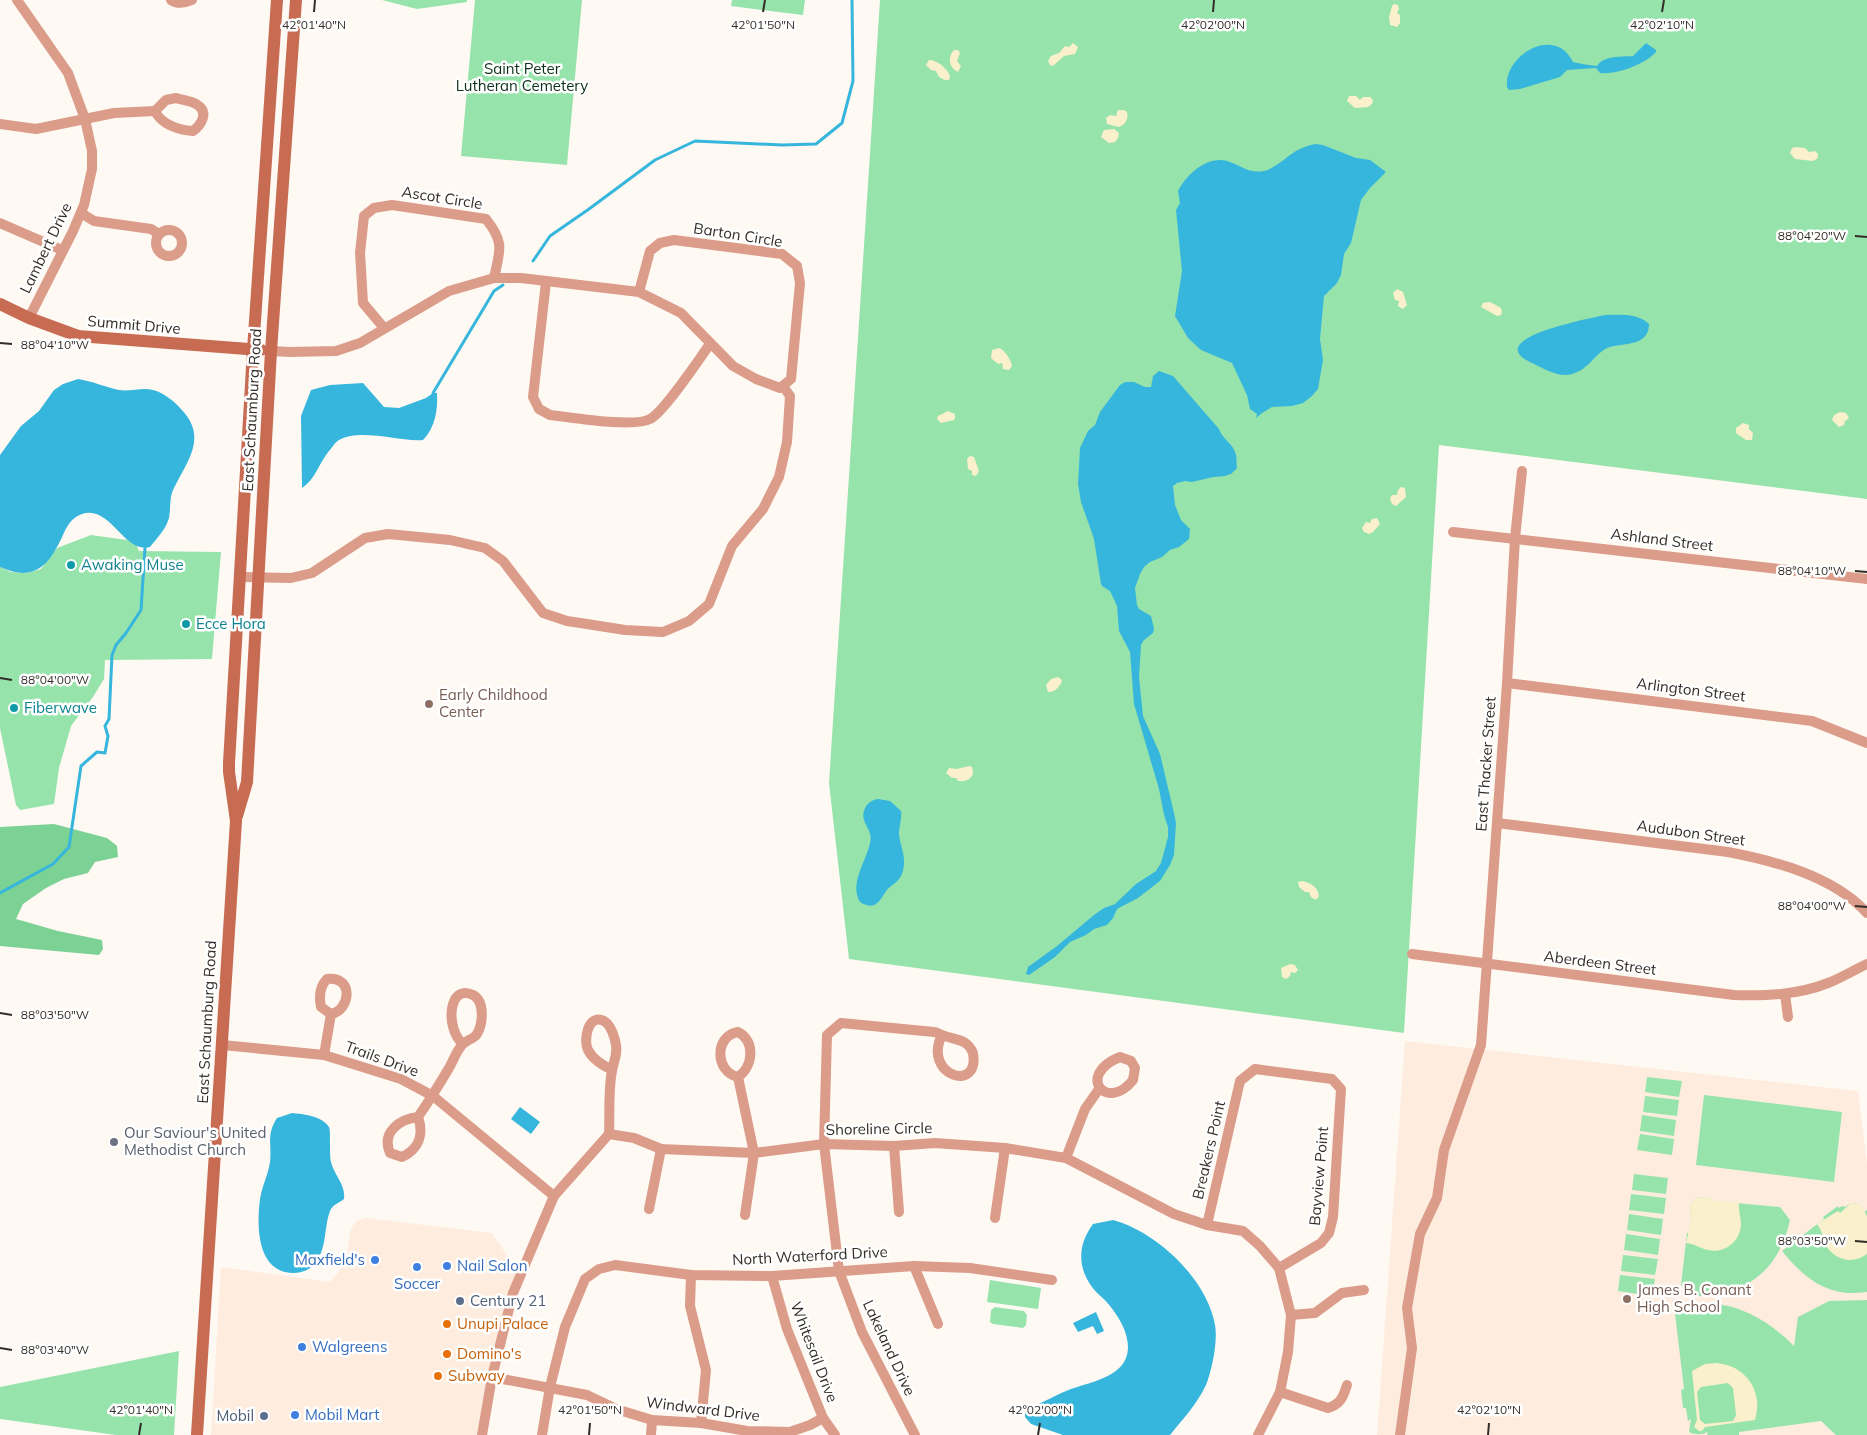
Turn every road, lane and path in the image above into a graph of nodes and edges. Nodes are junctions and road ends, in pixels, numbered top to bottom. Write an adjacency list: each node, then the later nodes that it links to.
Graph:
1 (17, 0): 7 (street, Lambert Drive)
2 (172, 0): 3 (street)
3 (192, 0)
4 (277, 0): 20 (main road, East Schaumburg Road)
5 (296, 0): 21 (main road, East Schaumburg Road)
6 (155, 111): 6 (street); 7 (street)
7 (85, 119): 8 (street); 9 (street, Lambert Drive)
8 (0, 124)
9 (81, 214): 11 (street); 12 (street, Lambert Drive)
10 (0, 223): 12 (street)
11 (159, 234)
12 (62, 250): 17 (street, Lambert Drive)
13 (494, 278): 14 (street); 18 (street); 18 (street, Ascot Circle)
14 (546, 282): 15 (street); 19 (street)
15 (639, 292): 19 (street); 22 (street, Barton Circle)
16 (0, 304): 17 (main road, Summit Drive)
17 (29, 318): 20 (main road, Summit Drive)
18 (384, 328): 21 (street)
19 (710, 344): 22 (street)
20 (253, 350): 21 (main road, Summit Drive); 26 (main road, East Schaumburg Road)
21 (271, 351): 27 (main road, East Schaumburg Road)
22 (782, 387): 27 (street)
23 (1522, 472): 25 (street, East Thacker Street)
24 (1453, 532): 25 (street, Ashland Street)
25 (1514, 538): 28 (street, Ashland Street); 29 (street, East Thacker Street)
26 (240, 576): 27 (street); 31 (main road, East Schaumburg Road)
27 (258, 577): 31 (main road, East Schaumburg Road)
28 (1867, 578)
29 (1507, 682): 30 (street, Arlington Street); 32 (street, East Thacker Street)
30 (1867, 743)
31 (236, 821): 42 (main road, East Schaumburg Road)
32 (1497, 823): 33 (street, Audubon Street); 35 (street, East Thacker Street)
33 (1867, 913)
34 (1412, 954): 35 (street, Aberdeen Street)
35 (1488, 964): 37 (street, Aberdeen Street); 87 (street, East Thacker Street)
36 (1867, 964): 37 (street, Aberdeen Street)
37 (1785, 994): 39 (street)
38 (331, 1014): 43 (street)
39 (1788, 1017)
40 (942, 1035): 51 (street, Lakeland Drive)
41 (462, 1044): 41 (street); 48 (street)
42 (222, 1045): 43 (street, Trails Drive); 80 (main road, East Schaumburg Road)
43 (324, 1055): 48 (street, Trails Drive)
44 (612, 1070): 44 (street); 50 (street)
45 (738, 1077): 55 (street)
46 (1100, 1089): 56 (street)
47 (1341, 1089): 62 (street, Breakers Point); 64 (street, Bayview Point)
48 (433, 1096): 49 (street); 57 (street, Trails Drive)
49 (418, 1117)
50 (610, 1134): 54 (street, Shoreline Circle); 57 (street)
51 (824, 1144): 52 (street, Shoreline Circle); 55 (street, Shoreline Circle); 65 (street, Lakeland Drive)
52 (894, 1146): 53 (street, Shoreline Circle); 59 (street)
53 (1005, 1148): 56 (street, Shoreline Circle); 61 (street)
54 (660, 1149): 55 (street, Shoreline Circle); 58 (street)
55 (754, 1153): 60 (street)
56 (1066, 1158): 62 (street, Shoreline Circle)
57 (554, 1196): 72 (street)
58 (649, 1209)
59 (899, 1212)
60 (745, 1215)
61 (995, 1218)
62 (1207, 1225): 64 (street, Shoreline Circle)
63 (914, 1266): 65 (street, North Waterford Drive); 68 (street, North Waterford Drive); 71 (street)
64 (1278, 1268): 70 (street, Shoreline Circle)
65 (839, 1271): 67 (street, North Waterford Drive); 85 (street, Lakeland Drive)
66 (691, 1275): 67 (street, North Waterford Drive); 74 (street, North Waterford Drive); 78 (street)
67 (772, 1276): 76 (street, Whitesail Drive)
68 (1052, 1280)
69 (1364, 1290): 70 (street)
70 (1291, 1315): 75 (street, Shoreline Circle)
71 (938, 1324)
72 (492, 1377): 74 (street, Windward Drive); 81 (street)
73 (1347, 1385): 75 (street)
74 (550, 1387): 77 (street, Windward Drive); 82 (street, North Waterford Drive)
75 (1280, 1392): 86 (street, Shoreline Circle)
76 (823, 1418): 79 (street, Windward Drive); 84 (street, Whitesail Drive)
77 (652, 1420): 78 (street, Windward Drive); 83 (street)
78 (701, 1423): 79 (street, Windward Drive)
79 (746, 1433)
80 (197, 1435)
81 (482, 1435)
82 (542, 1435)
83 (651, 1435)
84 (835, 1435)
85 (915, 1435)
86 (1258, 1435)
87 (1400, 1435)

